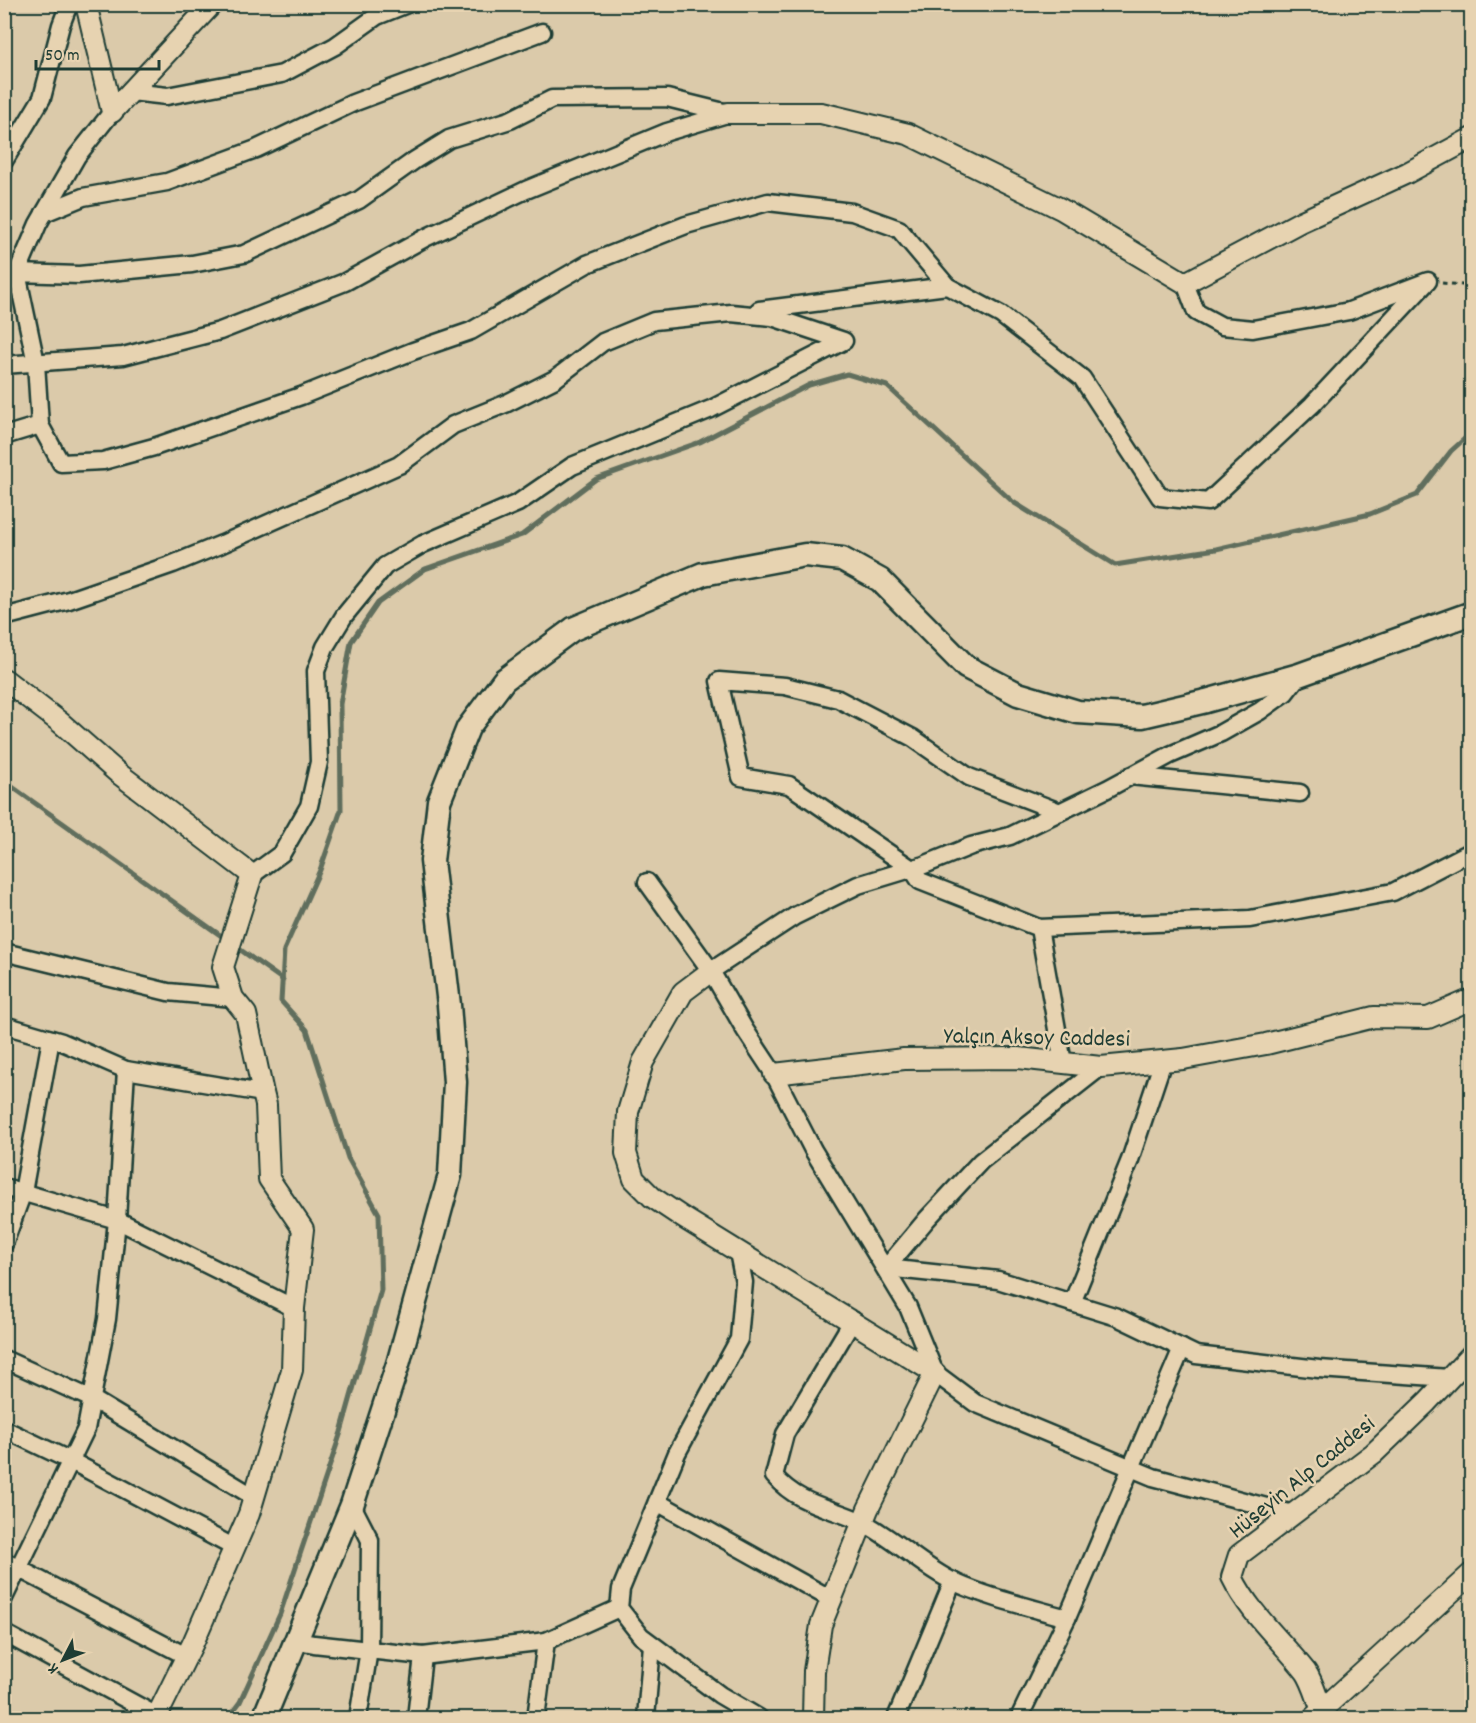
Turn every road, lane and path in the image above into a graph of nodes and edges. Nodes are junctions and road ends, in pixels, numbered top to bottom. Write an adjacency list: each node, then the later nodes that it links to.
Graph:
1 (69, 4): 10 (street)
2 (89, 4): 7 (street)
3 (212, 4): 6 (street)
4 (407, 4): 6 (street)
5 (542, 32): 11 (street)
6 (131, 92): 7 (street)
7 (112, 112): 11 (street)
8 (728, 113): 12 (street); 14 (street); 18 (street)
9 (1472, 138): 14 (street)
10 (4, 161)
11 (44, 213): 12 (street)
12 (11, 279): 18 (street)
13 (1428, 281): 14 (street); 15 (street); 16 (path)
14 (1185, 283)
15 (947, 286): 17 (street); 20 (street)
16 (1472, 286)
17 (731, 313): 23 (street); 31 (street)
18 (36, 363): 19 (street); 20 (street)
19 (4, 365)
20 (40, 424): 21 (street)
21 (4, 436)
22 (1472, 613): 24 (main road)
23 (4, 617)
24 (1299, 675): 26 (street); 66 (main road)
25 (4, 679): 31 (street)
26 (1130, 776): 27 (street); 28 (street)
27 (1300, 793)
28 (1060, 812): 30 (street); 30 (street)
29 (1472, 851): 33 (street)
30 (912, 869): 33 (street); 35 (street)
31 (252, 875): 36 (street)
32 (647, 882): 35 (street)
33 (1039, 928): 41 (street)
34 (4, 952): 36 (street)
35 (711, 971): 44 (street); 50 (street)
36 (233, 998): 45 (street)
37 (1472, 999): 40 (street, Yalçın Aksoy Caddesi)
38 (4, 1025): 39 (street)
39 (51, 1039): 43 (street); 47 (street)
40 (1163, 1061): 42 (street, Yalçın Aksoy Caddesi); 52 (street)
41 (1064, 1063): 42 (street, Yalçın Aksoy Caddesi); 44 (street, Yalçın Aksoy Caddesi)
42 (1101, 1067): 51 (street)
43 (126, 1070): 45 (street); 48 (street)
44 (774, 1074): 51 (street)
45 (263, 1092): 53 (street)
46 (4, 1187): 47 (street)
47 (23, 1192): 48 (street); 49 (street)
48 (117, 1220): 53 (street); 60 (street)
49 (4, 1244)
50 (738, 1252): 54 (street); 65 (street)
51 (886, 1268): 52 (street); 58 (street)
52 (1072, 1303): 55 (street)
53 (294, 1308): 64 (street)
54 (853, 1320): 58 (street); 68 (street)
55 (1182, 1348): 59 (street); 63 (street)
56 (1472, 1354): 59 (street, Hüseyin Alp Caddesi)
57 (4, 1359): 60 (street)
58 (935, 1373): 63 (street); 68 (street)
59 (1449, 1378): 67 (street, Hüseyin Alp Caddesi)
60 (92, 1399): 62 (street); 64 (street)
61 (4, 1430): 62 (street)
62 (71, 1461): 69 (street); 70 (street)
63 (1131, 1467): 67 (street); 76 (street)
64 (254, 1497): 69 (street)
65 (657, 1502): 74 (street); 75 (street)
66 (352, 1505): 78 (main road); 81 (street)
67 (1293, 1514): 84 (street, Hüseyin Alp Caddesi)
68 (862, 1522): 72 (street); 74 (street)
69 (235, 1548): 82 (street)
70 (12, 1564): 73 (street); 82 (street)
71 (1472, 1573): 84 (street)
72 (953, 1581): 76 (street); 93 (street)
73 (4, 1598)
74 (831, 1599): 92 (street)
75 (619, 1608): 79 (street); 80 (street)
76 (1067, 1618): 94 (street)
77 (4, 1633): 85 (street)
78 (298, 1641): 81 (street); 86 (main road)
79 (546, 1641): 83 (street); 89 (street)
80 (652, 1645): 90 (street); 91 (street)
81 (369, 1650): 83 (street); 87 (street)
82 (186, 1656): 85 (street)
83 (423, 1656): 88 (street)
84 (1321, 1716)
85 (157, 1717)
86 (264, 1719)
87 (358, 1719)
88 (416, 1719)
89 (536, 1719)
90 (646, 1719)
91 (759, 1719)
92 (813, 1719)
93 (896, 1719)
94 (1018, 1719)

